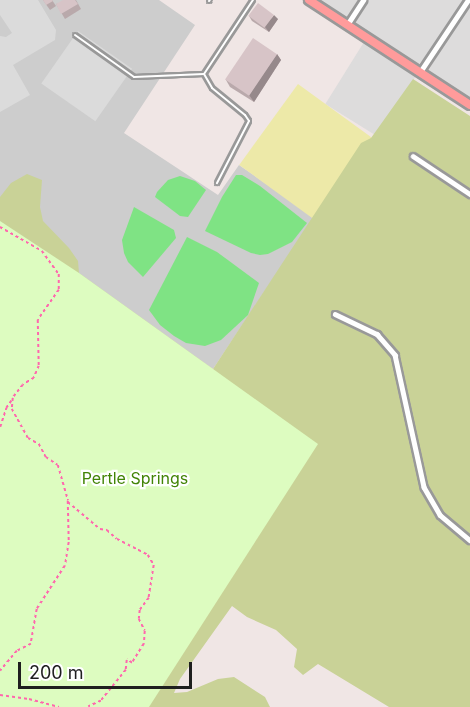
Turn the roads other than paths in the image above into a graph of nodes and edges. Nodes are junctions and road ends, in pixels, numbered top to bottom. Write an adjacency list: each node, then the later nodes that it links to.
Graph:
1 (253, 0): 8 (lane)
2 (309, 0): 5 (main road)
3 (363, 0): 5 (street)
4 (468, 0): 7 (street)
5 (347, 25): 7 (main road)
6 (75, 35): 8 (lane)
7 (420, 72): 9 (main road)
8 (204, 74): 11 (lane)
9 (470, 103)
10 (413, 156): 12 (street)
11 (217, 183)
12 (470, 194)
13 (335, 314): 14 (street)
14 (470, 540)

